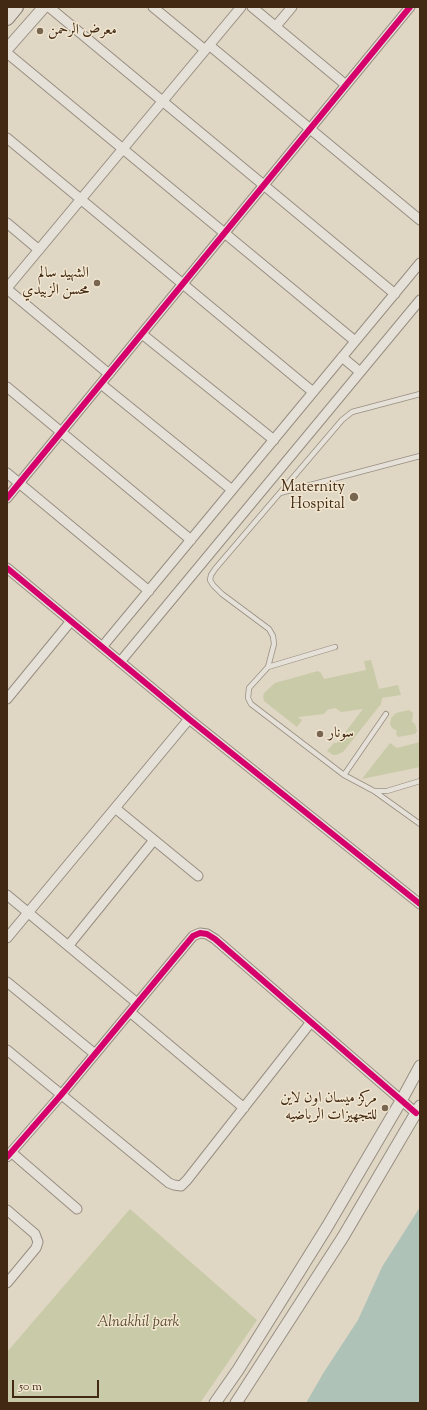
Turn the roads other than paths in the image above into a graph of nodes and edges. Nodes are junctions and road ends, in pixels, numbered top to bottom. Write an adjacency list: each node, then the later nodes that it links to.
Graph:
1 (16, 7): 9 (main road)
2 (44, 7): 12 (street)
3 (49, 7): 15 (street)
4 (153, 7): 11 (street)
5 (240, 7): 11 (street)
6 (252, 7): 10 (street)
7 (292, 7): 10 (street)
8 (410, 7): 14 (street)
9 (7, 18)
10 (276, 26): 14 (street)
11 (207, 48): 15 (street); 16 (street)
12 (7, 49)
13 (7, 53): 18 (street)
14 (346, 85): 16 (street)
15 (162, 101): 18 (street); 19 (street)
16 (310, 129): 19 (street); 21 (street)
17 (7, 138): 20 (street)
18 (123, 149): 20 (street); 23 (street)
19 (264, 186): 23 (street); 28 (street)
20 (81, 200): 24 (street); 26 (street)
21 (420, 220)
22 (7, 223): 24 (street)
23 (225, 233): 26 (street); 31 (street)
24 (39, 250): 27 (street)
25 (420, 263): 28 (street)
26 (183, 284): 30 (street); 37 (street)
27 (7, 289): 34 (street)
28 (394, 294): 31 (street)
29 (420, 300): 33 (street)
30 (142, 334): 34 (street); 40 (street)
31 (355, 341): 32 (street)
32 (342, 357): 33 (street); 37 (street)
33 (360, 372): 53 (street)
34 (109, 374): 35 (street)
35 (101, 384): 39 (street); 44 (street)
36 (7, 387): 39 (street)
37 (313, 392): 40 (street)
38 (420, 394): 45 (lane)
39 (61, 432): 43 (street); 47 (street)
40 (274, 440): 44 (street)
41 (420, 456): 45 (lane)
42 (7, 473): 43 (street)
43 (19, 483): 46 (street); 49 (street)
44 (232, 490): 47 (street)
45 (280, 493): 54 (lane)
46 (7, 498)
47 (191, 540): 49 (street)
48 (7, 568): 50 (street)
49 (149, 591): 51 (street)
50 (71, 622): 51 (street); 55 (street)
51 (102, 647): 53 (street)
52 (335, 647): 54 (lane)
53 (120, 662): 57 (street)
54 (268, 667): 58 (lane)
55 (7, 699)
56 (386, 714): 58 (lane)
57 (189, 719): 61 (street); 66 (street)
58 (344, 775): 60 (lane)
59 (420, 781): 60 (lane)
60 (374, 791): 62 (lane)
61 (115, 808): 63 (street); 67 (street)
62 (420, 824)
63 (154, 840): 64 (street); 69 (street)
64 (198, 876)
65 (7, 895): 67 (street)
66 (420, 904)
67 (28, 913): 68 (street); 69 (street)
68 (7, 938)
69 (69, 945): 71 (street)
70 (7, 982): 75 (street)
71 (137, 1003): 72 (street); 73 (street)
72 (130, 1012): 75 (street); 79 (street)
73 (311, 1022): 78 (street); 79 (street)
74 (7, 1050): 77 (street)
75 (95, 1054): 77 (street)
76 (420, 1066): 78 (street)
77 (61, 1095): 79 (street); 81 (street)
78 (401, 1100): 80 (street); 85 (street)
79 (244, 1108)
80 (418, 1109): 86 (street)
81 (9, 1155): 83 (street)
82 (7, 1210): 84 (street)
83 (77, 1210)
84 (7, 1283)
85 (215, 1403)
86 (236, 1403)

